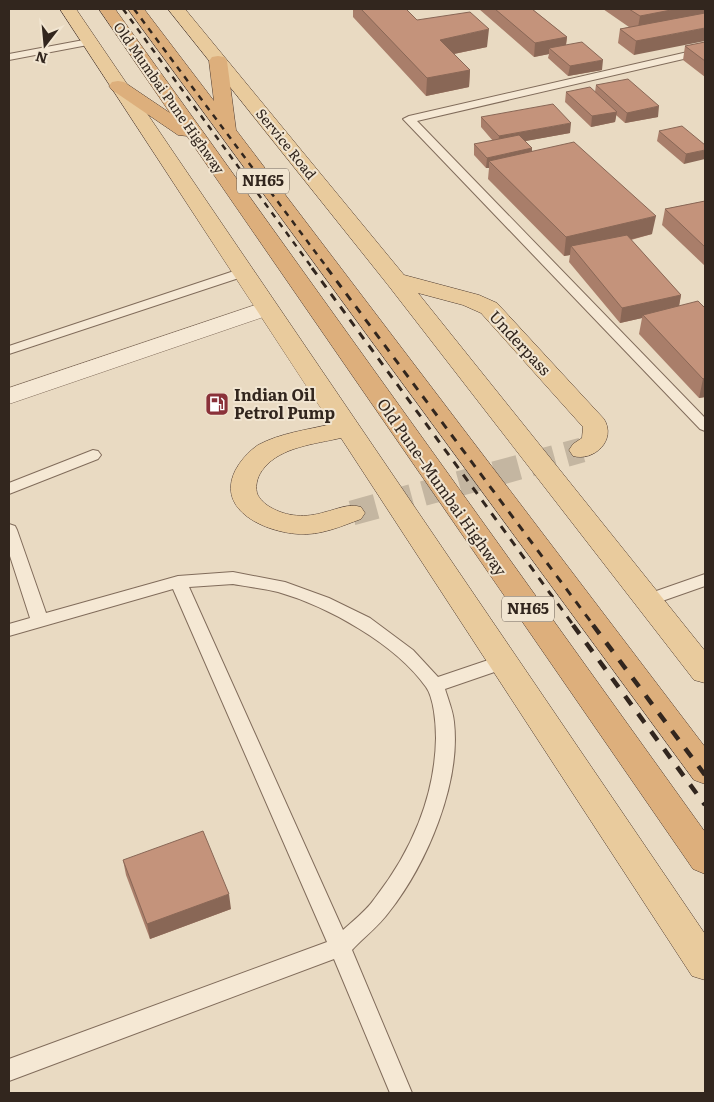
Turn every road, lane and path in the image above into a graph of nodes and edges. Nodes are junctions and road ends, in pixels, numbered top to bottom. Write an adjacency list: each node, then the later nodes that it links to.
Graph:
1 (68, 9): 5 (main road)
2 (107, 9): 11 (highway, Old Mumbai Pune Highway / NH65)
3 (136, 9): 10 (highway, Old Mumbai Pune Highway / NH65)
4 (176, 9): 8 (main road, Service Road)
5 (89, 42): 7 (lane); 9 (main road)
6 (705, 51): 18 (lane)
7 (9, 57)
8 (218, 61): 10 (highway); 13 (main road, Service Road)
9 (118, 86): 11 (highway); 12 (main road)
10 (228, 133): 33 (highway, Old Mumbai Pune Highway / NH65)
11 (199, 140): 16 (highway, Old Mumbai Pune Highway / NH65)
12 (243, 272): 14 (main road); 15 (lane)
13 (396, 280): 20 (main road, Underpass); 27 (main road, Service Road)
14 (267, 308): 17 (street); 19 (main road)
15 (9, 350)
16 (352, 359): 34 (highway, Old Pune–Mumbai Highway / NH65)
17 (9, 396)
18 (704, 423)
19 (348, 428): 23 (main road); 30 (main road)
20 (582, 450)
21 (93, 455): 22 (lane)
22 (9, 489)
23 (352, 514)
24 (9, 530): 28 (lane)
25 (705, 580): 27 (lane)
26 (178, 582): 28 (lane); 32 (lane); 35 (lane)
27 (648, 600): 31 (main road, Service Road)
28 (40, 621): 29 (lane)
29 (9, 630)
30 (503, 662): 32 (lane); 36 (main road)
31 (705, 672)
32 (435, 685): 35 (lane)
33 (705, 771)
34 (705, 859)
35 (340, 948): 37 (lane); 38 (lane)
36 (705, 964)
37 (9, 1070)
38 (401, 1093)

